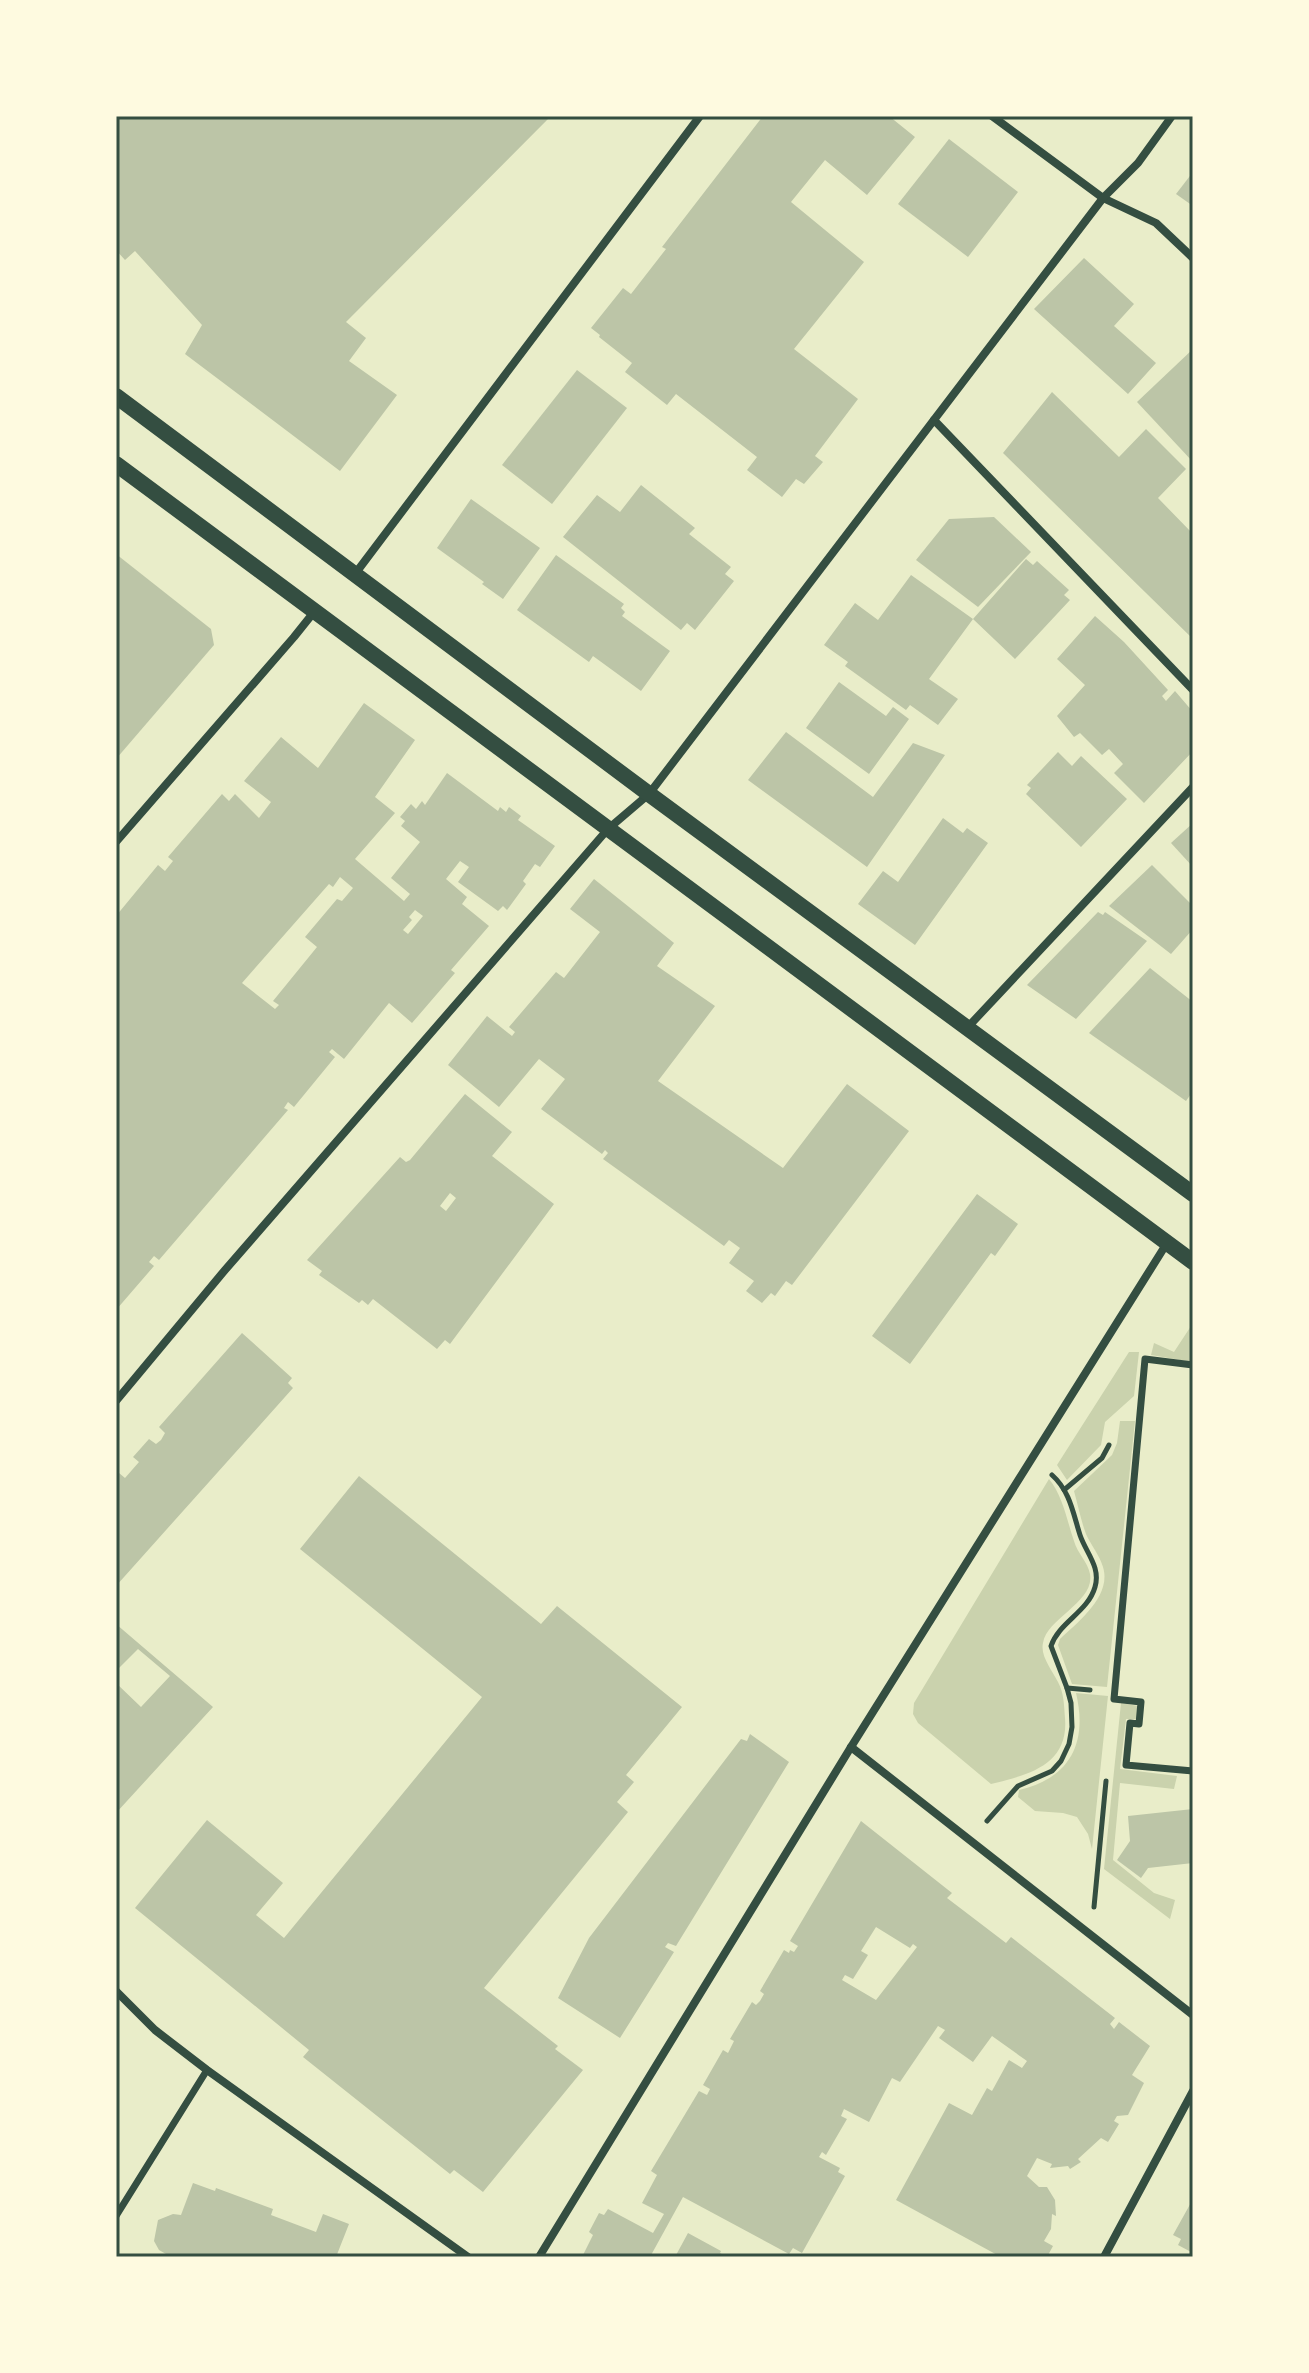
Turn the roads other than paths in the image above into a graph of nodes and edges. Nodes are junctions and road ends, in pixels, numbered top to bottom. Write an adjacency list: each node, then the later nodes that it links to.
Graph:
1 (700, 116): 9 (street)
2 (992, 116): 4 (street)
3 (1172, 116): 4 (street)
4 (1103, 198): 5 (street); 7 (street)
5 (1193, 258)
6 (116, 396): 9 (main road)
7 (934, 420): 11 (street); 13 (street)
8 (116, 464): 10 (main road)
9 (354, 575): 13 (main road)
10 (315, 611): 14 (main road); 15 (street)
11 (1193, 690)
12 (1193, 787): 16 (street)
13 (649, 794): 14 (street); 16 (main road)
14 (608, 829): 18 (main road); 21 (street)
15 (116, 842)
16 (967, 1028): 17 (main road)
17 (1193, 1194)
18 (1167, 1243): 19 (main road); 22 (street)
19 (1193, 1262)
20 (1193, 1365): 23 (street)
21 (116, 1401)
22 (851, 1747): 25 (street); 30 (street)
23 (1193, 1771)
24 (116, 1991): 26 (street)
25 (1193, 2015)
26 (207, 2070): 28 (street); 29 (street)
27 (1193, 2091): 31 (street)
28 (116, 2216)
29 (468, 2257)
30 (539, 2257)
31 (1104, 2257)

